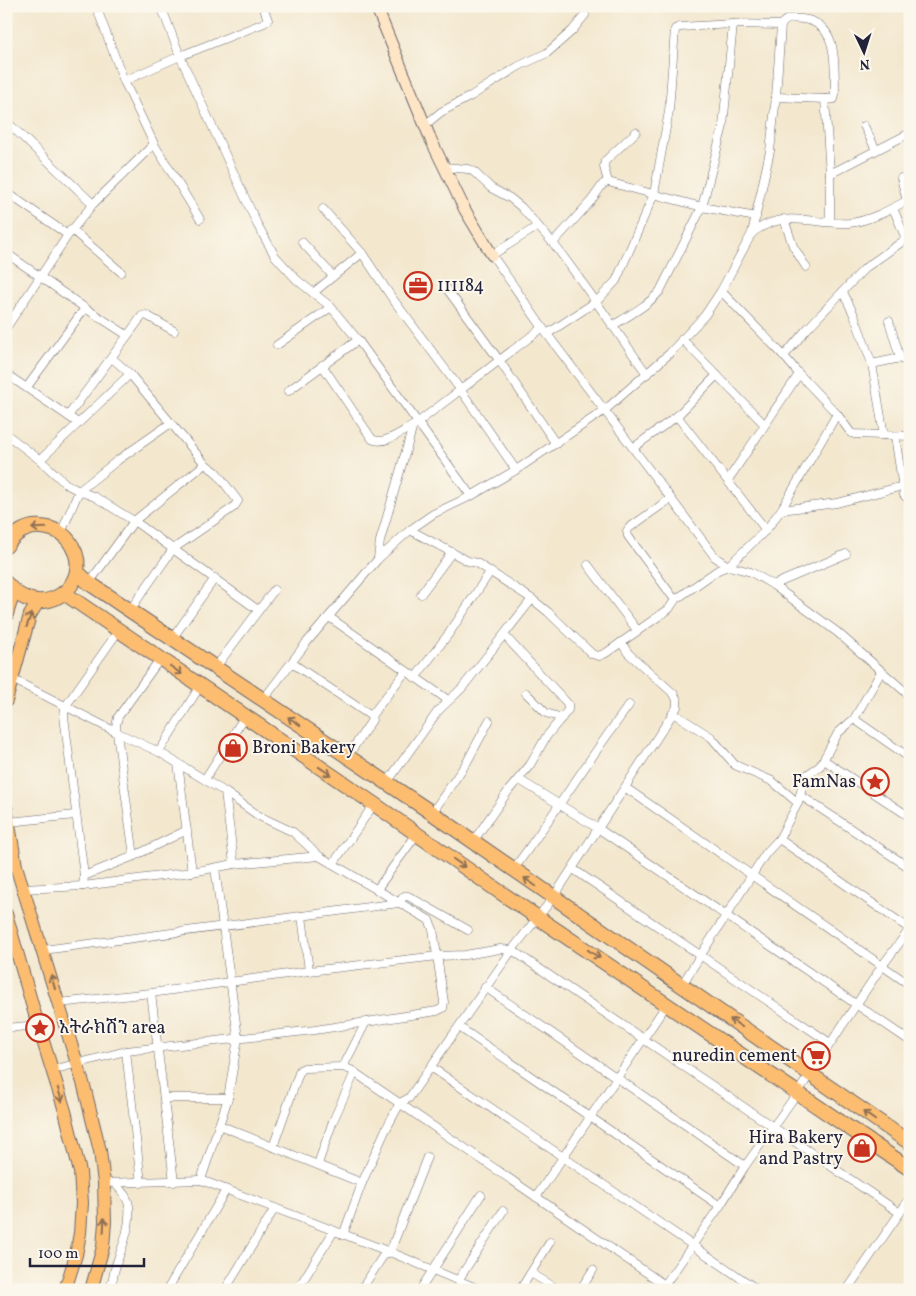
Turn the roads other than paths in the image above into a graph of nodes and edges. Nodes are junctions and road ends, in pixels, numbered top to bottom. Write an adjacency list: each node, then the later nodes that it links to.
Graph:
1 (96, 6): 9 (street)
2 (263, 6): 8 (street)
3 (376, 6): 13 (street)
4 (164, 7): 8 (street)
5 (586, 15): 13 (street)
6 (733, 24): 7 (street); 24 (street); 27 (street)
7 (781, 24): 10 (street); 11 (street)
8 (180, 56): 9 (street); 49 (street)
9 (124, 81): 17 (street)
10 (776, 97): 11 (street); 30 (street)
11 (825, 99): 20 (street)
12 (6, 121): 26 (street)
13 (424, 125): 19 (street)
14 (864, 126): 18 (street)
15 (636, 132): 22 (street)
16 (910, 133): 18 (street)
17 (154, 144): 26 (street); 31 (street)
18 (876, 150): 20 (street)
19 (444, 167): 34 (street); 41 (street)
20 (830, 174): 33 (street)
21 (901, 178): 25 (street)
22 (608, 182): 24 (street); 38 (street)
23 (6, 192): 35 (street)
24 (654, 194): 27 (street); 50 (street)
25 (908, 200): 28 (street)
26 (93, 204): 35 (street)
27 (702, 207): 30 (street); 55 (street)
28 (893, 208): 33 (street); 48 (street)
29 (323, 209): 40 (street)
30 (756, 217): 36 (street)
31 (200, 219)
32 (784, 219): 33 (street); 36 (street); 42 (street)
33 (830, 222)
34 (538, 226): 38 (street); 41 (street)
35 (69, 232): 43 (street); 44 (street)
36 (752, 233): 47 (street)
37 (302, 242): 45 (street)
38 (553, 243): 50 (street)
39 (6, 252): 44 (street)
40 (362, 253): 45 (street); 76 (street)
41 (492, 255): 58 (street)
42 (806, 267)
43 (121, 272)
44 (41, 276): 52 (street); 53 (street)
45 (333, 276): 49 (street)
46 (444, 285): 66 (street)
47 (721, 291): 60 (street); 63 (street)
48 (843, 292): 63 (street); 67 (street)
49 (313, 293): 51 (street)
50 (597, 301): 55 (street); 58 (street)
51 (332, 307): 61 (street); 62 (street)
52 (85, 308): 59 (street); 75 (street)
53 (9, 317): 56 (street)
54 (889, 321): 65 (street)
55 (612, 326): 72 (street)
56 (6, 328)
57 (174, 331): 59 (street)
58 (545, 331): 66 (street); 78 (street)
59 (127, 335): 64 (street)
60 (682, 339): 72 (street); 74 (street)
61 (358, 340): 68 (street); 84 (street)
62 (277, 345)
63 (784, 356): 73 (street)
64 (112, 358): 71 (street); 80 (street)
65 (900, 358): 67 (street); 69 (street)
66 (499, 360): 76 (street); 90 (street)
67 (872, 364): 87 (street)
68 (322, 365): 77 (street); 84 (street)
69 (910, 372)
70 (6, 374): 75 (street)
71 (130, 374): 82 (street); 83 (street)
72 (647, 374): 78 (street)
73 (799, 374): 79 (street); 85 (street)
74 (716, 376): 81 (street); 85 (street)
75 (27, 387): 80 (street)
76 (460, 389): 84 (street); 94 (street)
77 (288, 391)
78 (605, 410): 90 (street); 91 (street)
79 (837, 414): 87 (street); 101 (street)
80 (68, 416): 82 (street)
81 (677, 416): 91 (street); 95 (street)
82 (78, 423): 92 (street)
83 (171, 423): 93 (street); 97 (street)
84 (416, 424): 98 (street); 111 (street)
85 (764, 424): 95 (street)
86 (6, 434): 92 (street)
87 (884, 435): 88 (street)
88 (895, 436): 89 (street); 96 (street)
89 (910, 436)
90 (556, 444): 94 (street)
91 (633, 448): 100 (street)
92 (40, 460): 97 (street)
93 (205, 464): 102 (street); 108 (street)
94 (516, 470): 98 (street)
95 (728, 480): 104 (street)
96 (903, 486): 99 (street); 101 (street)
97 (79, 491): 102 (street); 106 (street)
98 (471, 496): 103 (street)
99 (910, 497)
100 (670, 499): 113 (street); 124 (street)
101 (781, 510): 104 (street)
102 (134, 521): 108 (street); 117 (street)
103 (410, 530): 109 (street); 111 (street)
104 (766, 530): 113 (street)
105 (11, 531): 106 (highway, one-way to 105); 107 (highway)
106 (61, 533): 114 (highway)
107 (6, 546)
108 (173, 549): 116 (street); 126 (street)
109 (452, 552): 115 (street); 122 (street)
110 (846, 554): 118 (street)
111 (378, 559): 129 (street)
112 (588, 565): 131 (street)
113 (728, 566): 118 (street); 124 (street)
114 (77, 572): 117 (highway); 121 (highway)
115 (490, 572): 123 (street); 140 (street)
116 (215, 578): 127 (street); 133 (street)
117 (89, 582): 126 (highway)
118 (773, 585): 139 (street)
119 (10, 587): 125 (highway); 128 (main road)
120 (274, 590): 127 (street)
121 (64, 593): 125 (highway); 130 (highway)
122 (421, 594)
123 (532, 599): 132 (street); 134 (street)
124 (675, 600): 131 (street)
125 (38, 602): 141 (main road, one-way to 125)
126 (130, 610): 133 (highway)
127 (258, 610): 137 (street)
128 (6, 616)
129 (330, 618): 136 (street); 138 (street)
130 (119, 630): 135 (highway); 149 (street)
131 (637, 630): 134 (street)
132 (504, 635): 146 (street); 153 (street)
133 (172, 639): 137 (highway)
134 (621, 642): 150 (street)
135 (160, 658): 142 (highway, one-way to 142); 156 (street)
136 (292, 663): 145 (street); 152 (street)
137 (216, 668): 145 (highway)
138 (406, 672): 140 (street); 152 (street)
139 (881, 672): 144 (street); 154 (street)
140 (415, 678): 146 (street)
141 (12, 679): 147 (main road); 149 (street)
142 (200, 686): 151 (highway); 157 (street)
143 (526, 693): 153 (street)
144 (910, 696)
145 (263, 700): 158 (highway, one-way to 145)
146 (448, 700): 164 (street)
147 (6, 701)
148 (629, 705): 169 (street)
149 (65, 707): 156 (street); 172 (street)
150 (672, 713): 165 (street); 167 (street)
151 (245, 716): 162 (street); 168 (highway, one-way to 168)
152 (371, 716): 158 (street)
153 (562, 718): 163 (street)
154 (854, 719): 159 (street); 160 (street)
155 (489, 721): 171 (street)
156 (118, 733): 157 (street); 180 (street)
157 (158, 752): 161 (street)
158 (347, 757): 164 (highway)
159 (910, 758)
160 (824, 760): 167 (street); 173 (street)
161 (178, 763): 162 (street); 176 (street)
162 (205, 779): 166 (street)
163 (518, 779): 169 (street); 179 (street)
164 (386, 784): 171 (highway)
165 (626, 788): 175 (street); 189 (street)
166 (225, 792): 181 (street); 182 (street)
167 (799, 799): 178 (street); 185 (street)
168 (374, 804): 177 (highway); 183 (street)
169 (560, 806): 175 (street); 187 (street)
170 (6, 807): 174 (main road)
171 (432, 814): 179 (highway)
172 (75, 815): 174 (street); 190 (street)
173 (910, 817)
174 (8, 822): 192 (main road)
175 (599, 829): 186 (street); 199 (street)
176 (187, 830): 180 (street); 188 (street)
177 (417, 834): 193 (street); 198 (highway, one-way to 198)
178 (779, 839): 189 (street); 201 (street)
179 (472, 843): 187 (highway)
180 (134, 856): 190 (street)
181 (319, 856): 182 (street); 183 (street)
182 (234, 864): 184 (street)
183 (333, 864): 193 (street)
184 (216, 868): 188 (street); 200 (street)
185 (910, 868)
186 (573, 869): 194 (street); 206 (street)
187 (513, 870): 194 (highway, one-way to 187)
188 (192, 872): 191 (street)
189 (753, 875): 199 (street); 207 (street)
190 (84, 876): 191 (street)
191 (83, 886): 192 (street)
192 (24, 889): 203 (main road)
193 (377, 889): 195 (street)
194 (553, 898): 198 (street); 211 (highway)
195 (399, 903): 197 (street); 202 (street); 205 (street)
196 (6, 914): 218 (main road)
197 (302, 916): 200 (street); 208 (street)
198 (538, 916): 204 (street); 215 (highway, one-way to 215)
199 (726, 916): 206 (street); 216 (street)
200 (223, 926): 203 (street); 209 (street)
201 (910, 929): 207 (street)
202 (468, 930)
203 (43, 950): 214 (main road, one-way to 203)
204 (512, 950): 205 (street); 212 (street); 222 (street)
205 (438, 956): 208 (street); 217 (street)
206 (700, 957): 211 (street); 224 (street)
207 (882, 966): 210 (street); 216 (street)
208 (309, 971): 209 (street)
209 (230, 982): 213 (street); 221 (street)
210 (910, 985)
211 (681, 986): 232 (highway, one-way to 211)
212 (486, 987): 219 (street); 233 (street)
213 (151, 993): 214 (street); 225 (street)
214 (60, 1003): 227 (main road)
215 (667, 1004): 222 (street); 234 (highway)
216 (856, 1005): 223 (street); 224 (street)
217 (366, 1022): 221 (street); 228 (street)
218 (38, 1025): 220 (street); 230 (main road)
219 (459, 1027): 229 (street); 238 (street)
220 (6, 1028)
221 (238, 1038): 225 (street); 236 (street)
222 (644, 1039): 233 (street); 240 (street)
223 (910, 1041)
224 (830, 1043): 232 (street)
225 (158, 1046): 226 (street); 235 (street)
226 (126, 1051): 227 (street); 252 (street)
227 (78, 1064): 230 (street); 251 (main road)
228 (343, 1067): 231 (street); 242 (street)
229 (431, 1067): 237 (street); 244 (street)
230 (52, 1070): 271 (main road, one-way to 271)
231 (355, 1072): 237 (street); 245 (street)
232 (810, 1074): 234 (street); 241 (highway, one-way to 232)
233 (617, 1078): 238 (street); 246 (street)
234 (798, 1092): 240 (street); 247 (highway)
235 (164, 1098): 236 (street); 249 (street)
236 (228, 1098): 239 (street)
237 (400, 1103): 250 (street); 255 (street)
238 (592, 1118): 244 (street); 257 (street)
239 (219, 1125): 242 (street); 248 (street)
240 (772, 1127): 246 (street); 260 (street)
241 (910, 1143)
242 (273, 1147): 245 (street)
243 (428, 1157): 265 (street)
244 (564, 1158): 255 (street); 264 (street)
245 (318, 1164): 250 (street)
246 (745, 1166): 257 (street)
247 (910, 1169)
248 (201, 1180): 249 (street); 253 (street)
249 (174, 1182): 252 (street)
250 (362, 1182): 262 (street)
251 (110, 1183): 252 (street); 272 (main road, one-way to 251); 273 (street)
252 (142, 1183)
253 (226, 1190): 258 (street); 274 (street)
254 (481, 1195): 266 (street)
255 (536, 1197): 270 (street)
256 (910, 1198): 260 (street)
257 (720, 1206): 264 (street)
258 (275, 1208): 261 (street); 275 (street)
259 (503, 1211): 269 (street)
260 (900, 1213): 285 (street)
261 (334, 1231): 262 (street); 276 (street)
262 (343, 1235): 265 (street)
263 (550, 1242): 268 (street)
264 (693, 1246): 270 (street); 284 (street)
265 (390, 1252): 266 (street); 277 (street)
266 (433, 1268): 269 (street); 278 (street)
267 (593, 1270): 282 (street)
268 (532, 1272): 280 (street); 281 (street)
269 (459, 1279): 279 (street)
270 (663, 1287): 283 (street)
271 (65, 1290)
272 (91, 1290)
273 (110, 1290)
274 (167, 1290)
275 (225, 1290)
276 (297, 1290)
277 (361, 1290)
278 (420, 1290)
279 (481, 1290)
280 (520, 1290)
281 (559, 1290)
282 (580, 1290)
283 (672, 1290)
284 (758, 1290)
285 (847, 1290)

